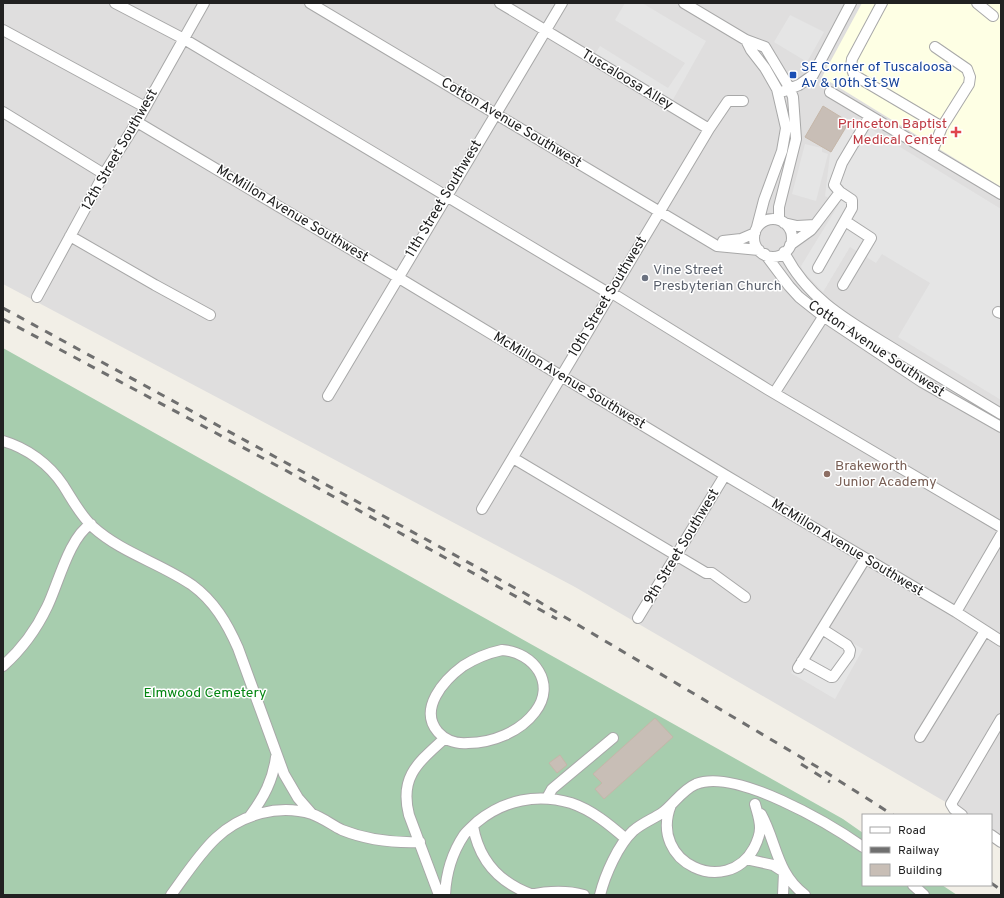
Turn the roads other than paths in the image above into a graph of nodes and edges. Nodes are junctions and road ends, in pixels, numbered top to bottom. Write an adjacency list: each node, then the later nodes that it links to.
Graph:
1 (115, 3): 13 (street)
2 (204, 3): 13 (street, 12th Street Southwest)
3 (310, 3): 22 (street, Cotton Avenue Southwest)
4 (500, 3): 12 (street, Tuscaloosa Alley)
5 (562, 3): 12 (street, 11th Street Southwest)
6 (684, 3): 14 (street)
7 (850, 3): 16 (street)
8 (882, 3): 25 (street)
9 (976, 3): 10 (street)
10 (993, 16)
11 (3, 30): 20 (street)
12 (545, 30): 22 (street, 11th Street Southwest); 26 (street, Tuscaloosa Alley)
13 (184, 39): 20 (street, 12th Street Southwest); 31 (street)
14 (746, 40): 16 (street); 17 (street)
15 (935, 47): 25 (street)
16 (790, 89): 17 (street); 33 (street)
17 (778, 92): 36 (street)
18 (830, 92): 23 (street)
19 (744, 101): 26 (street, 10th Street Southwest)
20 (145, 107): 24 (street, 12th Street Southwest)
21 (3, 112): 28 (street)
22 (495, 114): 31 (street, 11th Street Southwest); 32 (street, Cotton Avenue Southwest)
23 (870, 116): 27 (street); 29 (street)
24 (137, 122): 28 (street, 12th Street Southwest); 42 (street, McMillon Avenue Southwest)
25 (942, 127): 27 (street)
26 (709, 129): 32 (street, 10th Street Southwest)
27 (932, 152): 30 (street)
28 (104, 174): 37 (street, 12th Street Southwest)
29 (840, 192): 34 (street); 35 (street)
30 (1000, 192)
31 (446, 195): 42 (street, 11th Street Southwest); 44 (street)
32 (659, 212): 38 (street, Cotton Avenue Southwest); 44 (street, 10th Street Southwest)
33 (782, 221): 35 (street); 36 (street); 39 (street)
34 (844, 221): 41 (street); 43 (street)
35 (814, 225): 39 (street)
36 (756, 230): 38 (street); 40 (street)
37 (70, 236): 45 (street, 12th Street Southwest); 47 (street)
38 (713, 242): 40 (street, Cotton Avenue Southwest)
39 (787, 248): 40 (street); 46 (street, Cotton Avenue Southwest)
40 (762, 252): 48 (street, Cotton Avenue Southwest)
41 (818, 268)
42 (398, 278): 49 (street, McMillon Avenue Southwest); 51 (street, 11th Street Southwest)
43 (843, 286)
44 (610, 293): 49 (street, 10th Street Southwest); 50 (street)
45 (37, 297)
46 (829, 307): 48 (street); 52 (street, Cotton Avenue Southwest)
47 (210, 314)
48 (823, 316): 50 (street); 53 (street, Cotton Avenue Southwest)
49 (561, 376): 55 (street, 10th Street Southwest); 56 (street, McMillon Avenue Southwest)
50 (775, 392): 59 (street)
51 (328, 396)
52 (1001, 414)
53 (1001, 427)
54 (3, 441): 58 (street)
55 (513, 458): 57 (street, 10th Street Southwest); 61 (street)
56 (725, 475): 61 (street, 9th Street Southwest); 62 (street, McMillon Avenue Southwest)
57 (482, 509)
58 (91, 524): 69 (street); 74 (street)
59 (1001, 527)
60 (1001, 535): 64 (street)
61 (677, 554): 63 (street); 65 (street, 9th Street Southwest)
62 (865, 559): 64 (street, McMillon Avenue Southwest); 66 (street)
63 (745, 597)
64 (956, 612): 67 (street, McMillon Avenue Southwest)
65 (638, 618)
66 (822, 629): 66 (street)
67 (985, 631): 68 (street, McMillon Avenue Southwest); 71 (street)
68 (1001, 641)
69 (3, 666)
70 (1001, 719): 80 (street)
71 (920, 737)
72 (445, 738): 72 (street); 85 (street)
73 (613, 738): 76 (street)
74 (276, 755): 79 (street); 81 (street)
75 (752, 789): 77 (street); 78 (street); 87 (street)
76 (547, 798): 82 (street); 84 (street)
77 (755, 804): 88 (street); 89 (street)
78 (671, 805): 84 (street); 88 (street)
79 (312, 814): 81 (street); 85 (street)
80 (961, 814)
81 (250, 816): 92 (street)
82 (473, 826): 91 (street); 94 (street)
83 (992, 836): 86 (street)
84 (626, 839): 97 (street)
85 (420, 842): 93 (street)
86 (1001, 842)
87 (862, 846)
88 (746, 859): 89 (street)
89 (784, 872): 98 (street); 99 (street)
90 (914, 886): 100 (street)
91 (510, 890): 95 (street)
92 (171, 895)
93 (439, 895)
94 (445, 895)
95 (531, 895): 96 (street)
96 (584, 895)
97 (600, 895)
98 (783, 895)
99 (805, 895)
100 (924, 895)

